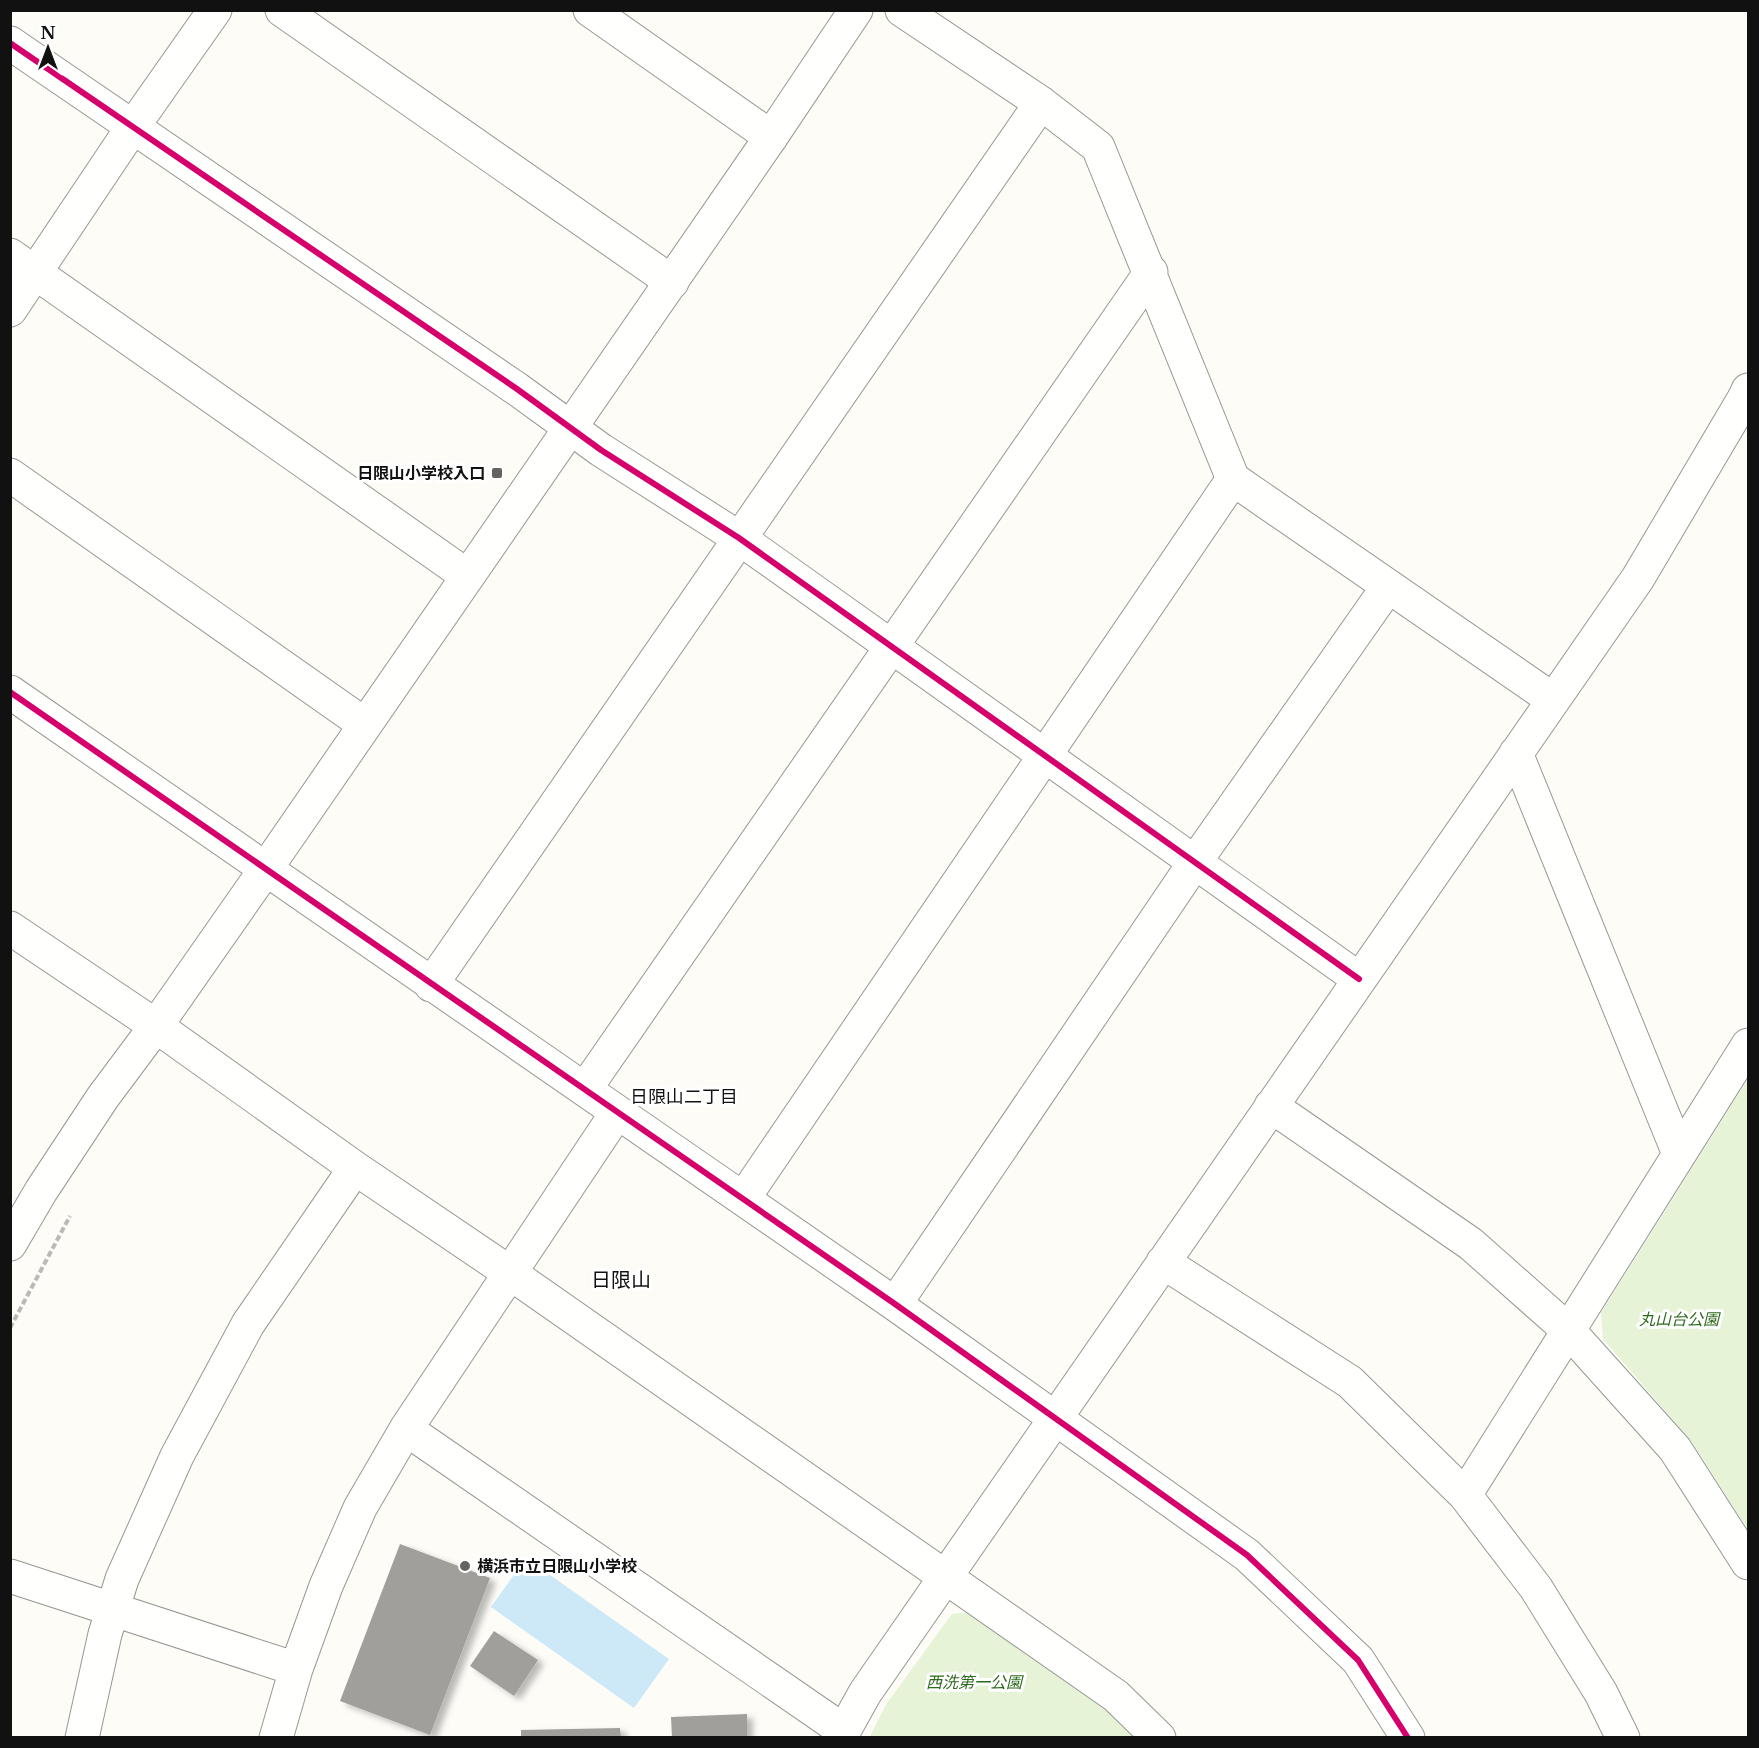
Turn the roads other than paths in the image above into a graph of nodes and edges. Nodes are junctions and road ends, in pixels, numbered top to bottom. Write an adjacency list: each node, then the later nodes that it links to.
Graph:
1 (215, 10): 8 (street)
2 (282, 10): 12 (street)
3 (590, 10): 9 (street)
4 (856, 10): 9 (street)
5 (902, 10): 7 (street)
6 (10, 43): 8 (street)
7 (1041, 103): 11 (street); 18 (street)
8 (132, 128): 10 (street); 15 (street)
9 (771, 137): 12 (street)
10 (23, 264): 13 (street); 19 (street)
11 (1151, 272): 17 (street); 21 (street)
12 (672, 282): 15 (street)
13 (10, 310)
14 (1747, 397): 23 (street)
15 (570, 427): 18 (street); 19 (street)
16 (10, 475): 24 (street)
17 (1233, 479): 20 (street); 26 (street)
18 (739, 538): 21 (street); 31 (street)
19 (466, 575): 24 (street)
20 (1387, 588): 23 (street); 27 (street)
21 (892, 645): 26 (street); 34 (street)
22 (10, 693): 28 (street)
23 (1552, 699): 25 (street)
24 (364, 724): 28 (street)
25 (1516, 753): 30 (street); 37 (street)
26 (1045, 755): 27 (street); 39 (street)
27 (1195, 862): 30 (street); 43 (street)
28 (266, 870): 31 (street); 32 (street)
29 (10, 928): 32 (street)
30 (1359, 979): 35 (street)
31 (431, 985): 34 (street)
32 (156, 1026): 38 (street); 40 (street)
33 (1749, 1045): 37 (street)
34 (585, 1089): 36 (street)
35 (1271, 1106): 41 (street); 44 (street)
36 (616, 1114): 39 (street); 42 (street)
37 (1679, 1154): 44 (street)
38 (355, 1168): 42 (street); 51 (street)
39 (743, 1199): 43 (street)
40 (10, 1244)
41 (1163, 1262): 45 (street); 47 (street)
42 (510, 1273): 46 (street); 50 (street)
43 (895, 1304): 45 (street)
44 (1568, 1330): 47 (street); 48 (street)
45 (1055, 1419): 50 (street); 57 (street)
46 (406, 1429): 52 (street); 53 (street)
47 (1465, 1495): 58 (street)
48 (1749, 1563)
49 (10, 1576): 51 (street)
50 (946, 1576): 53 (street); 56 (street)
51 (113, 1607): 52 (street); 54 (street)
52 (296, 1669): 55 (street)
53 (842, 1734)
54 (82, 1737)
55 (276, 1737)
56 (1159, 1737)
57 (1408, 1737)
58 (1623, 1737)

